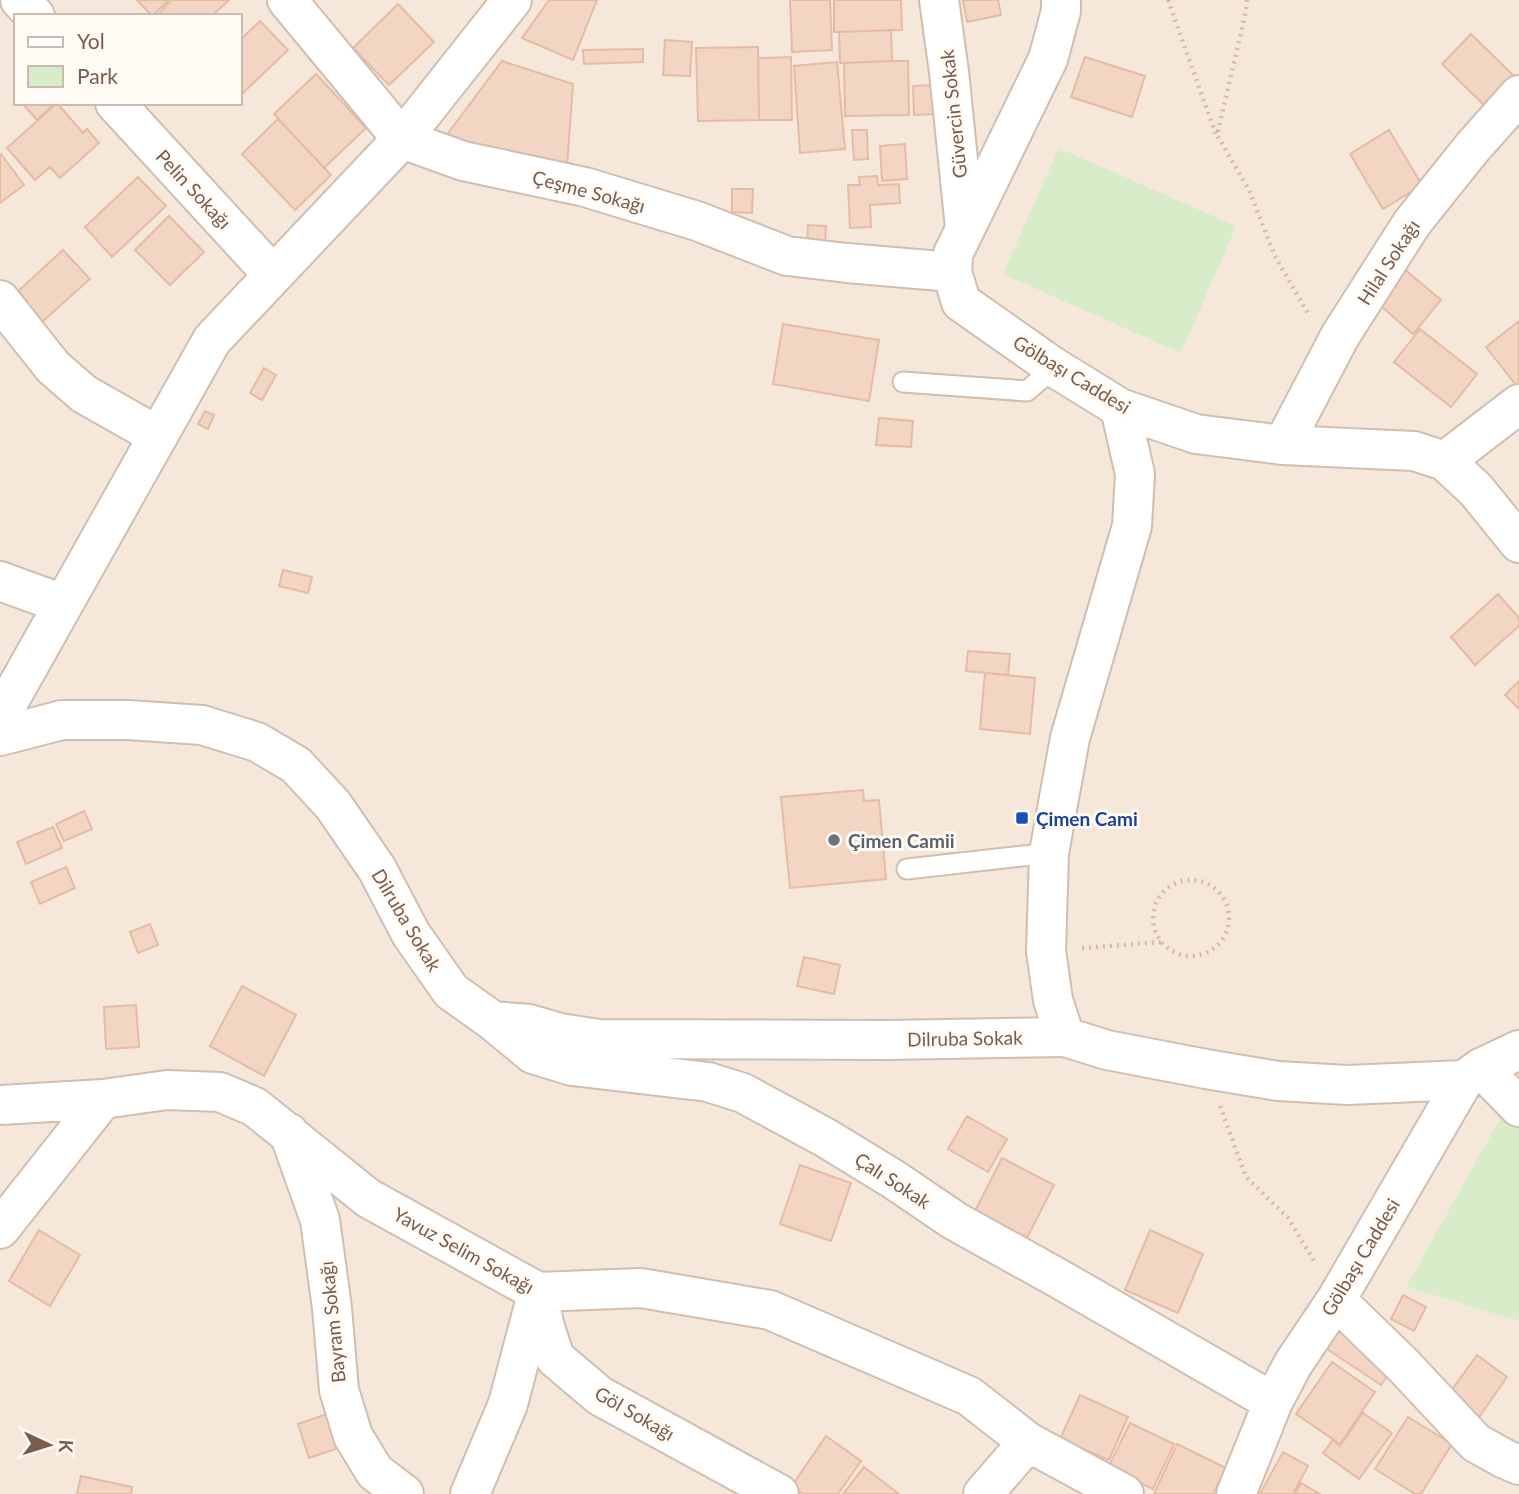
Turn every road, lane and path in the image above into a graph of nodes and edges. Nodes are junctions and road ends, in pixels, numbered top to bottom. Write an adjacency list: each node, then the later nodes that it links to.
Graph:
1 (20, 0): 8 (street)
2 (287, 0): 12 (street)
3 (512, 0): 12 (street)
4 (939, 0): 13 (street, Güvercin Sokak)
5 (1061, 0): 13 (street)
6 (1168, 0): 11 (path)
7 (1247, 0): 11 (path)
8 (33, 14)
9 (1519, 95): 17 (street, Hilal Sokağı)
10 (117, 105): 15 (street, Pelin Sokağı)
11 (1217, 135): 17 (path)
12 (402, 139): 14 (street, Çeşme Sokağı); 15 (street)
13 (965, 228): 14 (street)
14 (952, 272): 18 (street, Gölbaşı Caddesi)
15 (274, 275): 22 (street)
16 (0, 300): 22 (street)
17 (1340, 337): 23 (street, Hilal Sokağı)
18 (1052, 366): 19 (lane); 21 (street, Gölbaşı Caddesi)
19 (902, 382)
20 (1519, 404): 24 (street)
21 (1120, 408): 23 (street, Gölbaşı Caddesi); 30 (street)
22 (158, 436): 27 (street)
23 (1283, 445): 24 (street, Gölbaşı Caddesi)
24 (1445, 461): 25 (street, Gölbaşı Caddesi)
25 (1519, 543)
26 (0, 581): 27 (street)
27 (62, 604): 28 (street)
28 (0, 717)
29 (0, 736): 34 (street, Dilruba Sokak)
30 (1049, 852): 31 (lane); 33 (street)
31 (907, 869)
32 (1161, 942): 32 (path); 33 (path)
33 (1046, 951): 35 (street)
34 (493, 1021): 35 (street, Dilruba Sokak); 46 (street, Çalı Sokak)
35 (1065, 1037): 37 (street, Dilruba Sokak)
36 (1519, 1050): 38 (street)
37 (1206, 1069): 38 (street, Dilruba Sokak); 45 (path)
38 (1473, 1074): 41 (street); 45 (street, Gölbaşı Caddesi)
39 (1, 1099): 40 (street, Yavuz Selim Sokağı)
40 (103, 1099): 42 (street, Yavuz Selim Sokağı); 43 (street)
41 (1519, 1107)
42 (289, 1133): 44 (street, Yavuz Selim Sokağı); 49 (street, Bayram Sokağı)
43 (0, 1229)
44 (538, 1292): 47 (street, Yavuz Selim Sokağı); 50 (street); 51 (street, Göl Sokağı)
45 (1336, 1300): 46 (street, Gölbaşı Caddesi); 48 (street)
46 (1273, 1402): 54 (street, Gölbaşı Caddesi)
47 (1028, 1442): 52 (street); 53 (street, Yavuz Selim Sokağı)
48 (1519, 1465)
49 (404, 1494)
50 (470, 1494)
51 (779, 1494)
52 (982, 1494)
53 (1124, 1494)
54 (1236, 1494)

